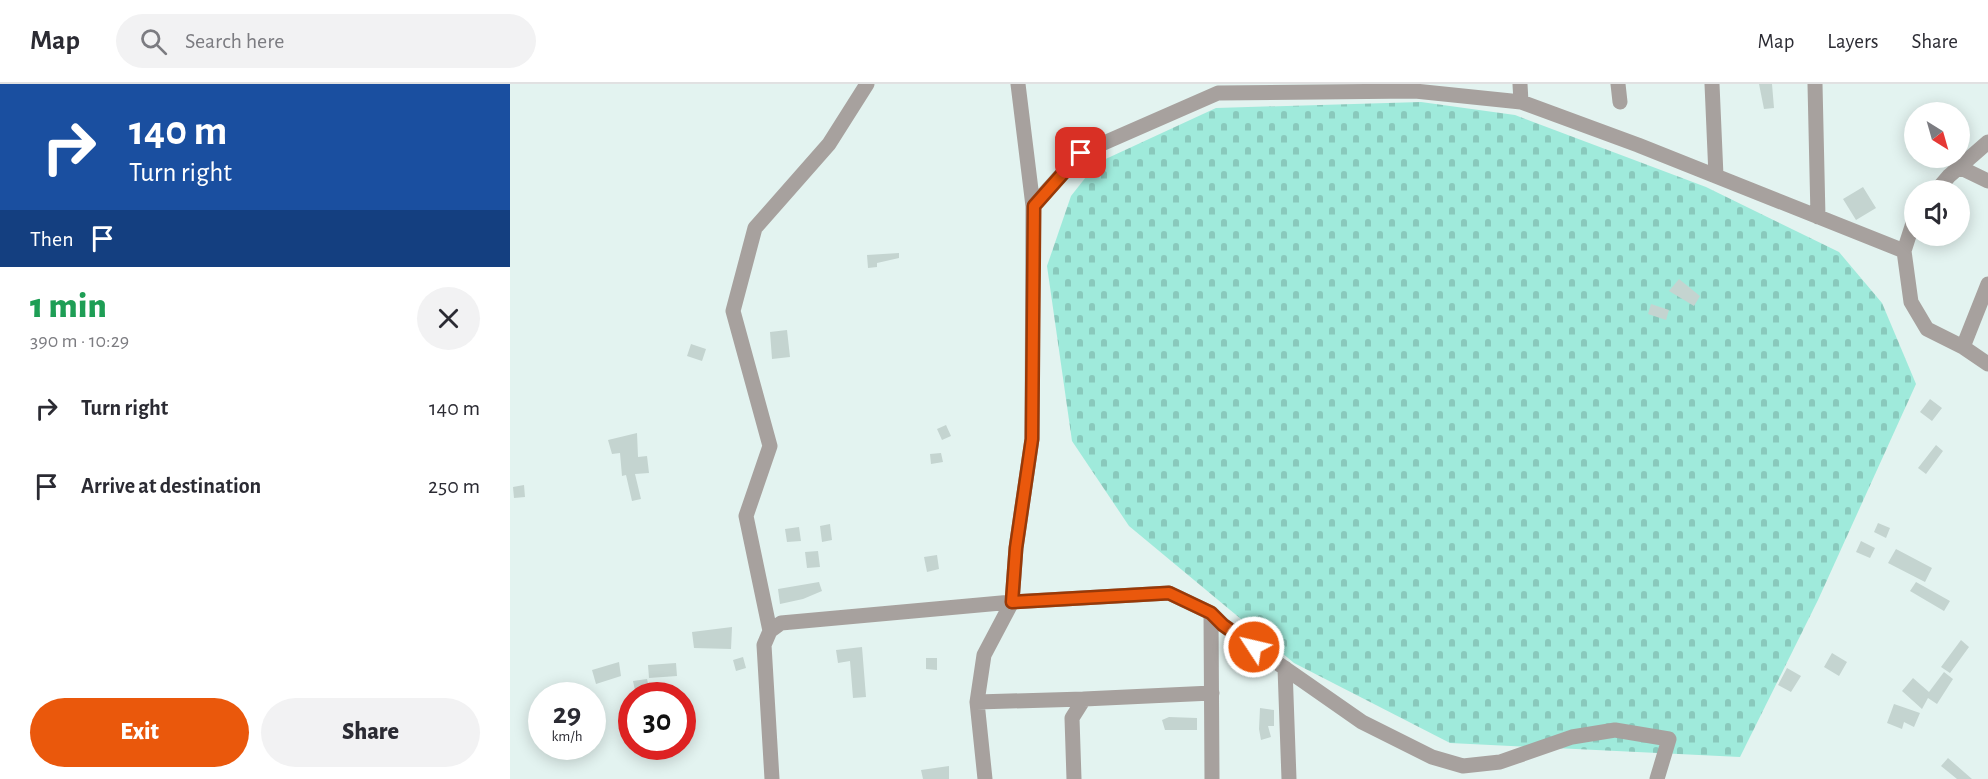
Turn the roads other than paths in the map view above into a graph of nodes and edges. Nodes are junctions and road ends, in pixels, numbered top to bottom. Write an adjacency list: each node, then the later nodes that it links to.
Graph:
1 (867, 84): 26 (street)
2 (1018, 84): 17 (street)
3 (1520, 84): 8 (street)
4 (1618, 84): 9 (street)
5 (1712, 84): 14 (street)
6 (1815, 84): 18 (street)
7 (1415, 87): 8 (street); 17 (street)
8 (1521, 102): 14 (street)
9 (1620, 102)
10 (1988, 142): 11 (street)
11 (1970, 157)
12 (1957, 168): 15 (street)
13 (1963, 168): 16 (street)
14 (1716, 176): 18 (street)
15 (1946, 180)
16 (1988, 181)
17 (1034, 206): 24 (street)
18 (1818, 217): 20 (street)
19 (1906, 246): 20 (street)
20 (1904, 251): 22 (street)
21 (1988, 284): 22 (street)
22 (1963, 346): 23 (street)
23 (1988, 364)
24 (1012, 602): 25 (street); 26 (street); 30 (street)
25 (1211, 613): 27 (street); 28 (street)
26 (770, 632): 31 (street)
27 (1285, 668): 35 (street); 36 (street)
28 (1212, 693): 29 (street); 34 (street)
29 (1084, 699): 30 (street); 33 (street)
30 (977, 702): 32 (street)
31 (772, 779)
32 (985, 779)
33 (1074, 779)
34 (1212, 779)
35 (1289, 779)
36 (1657, 779)

